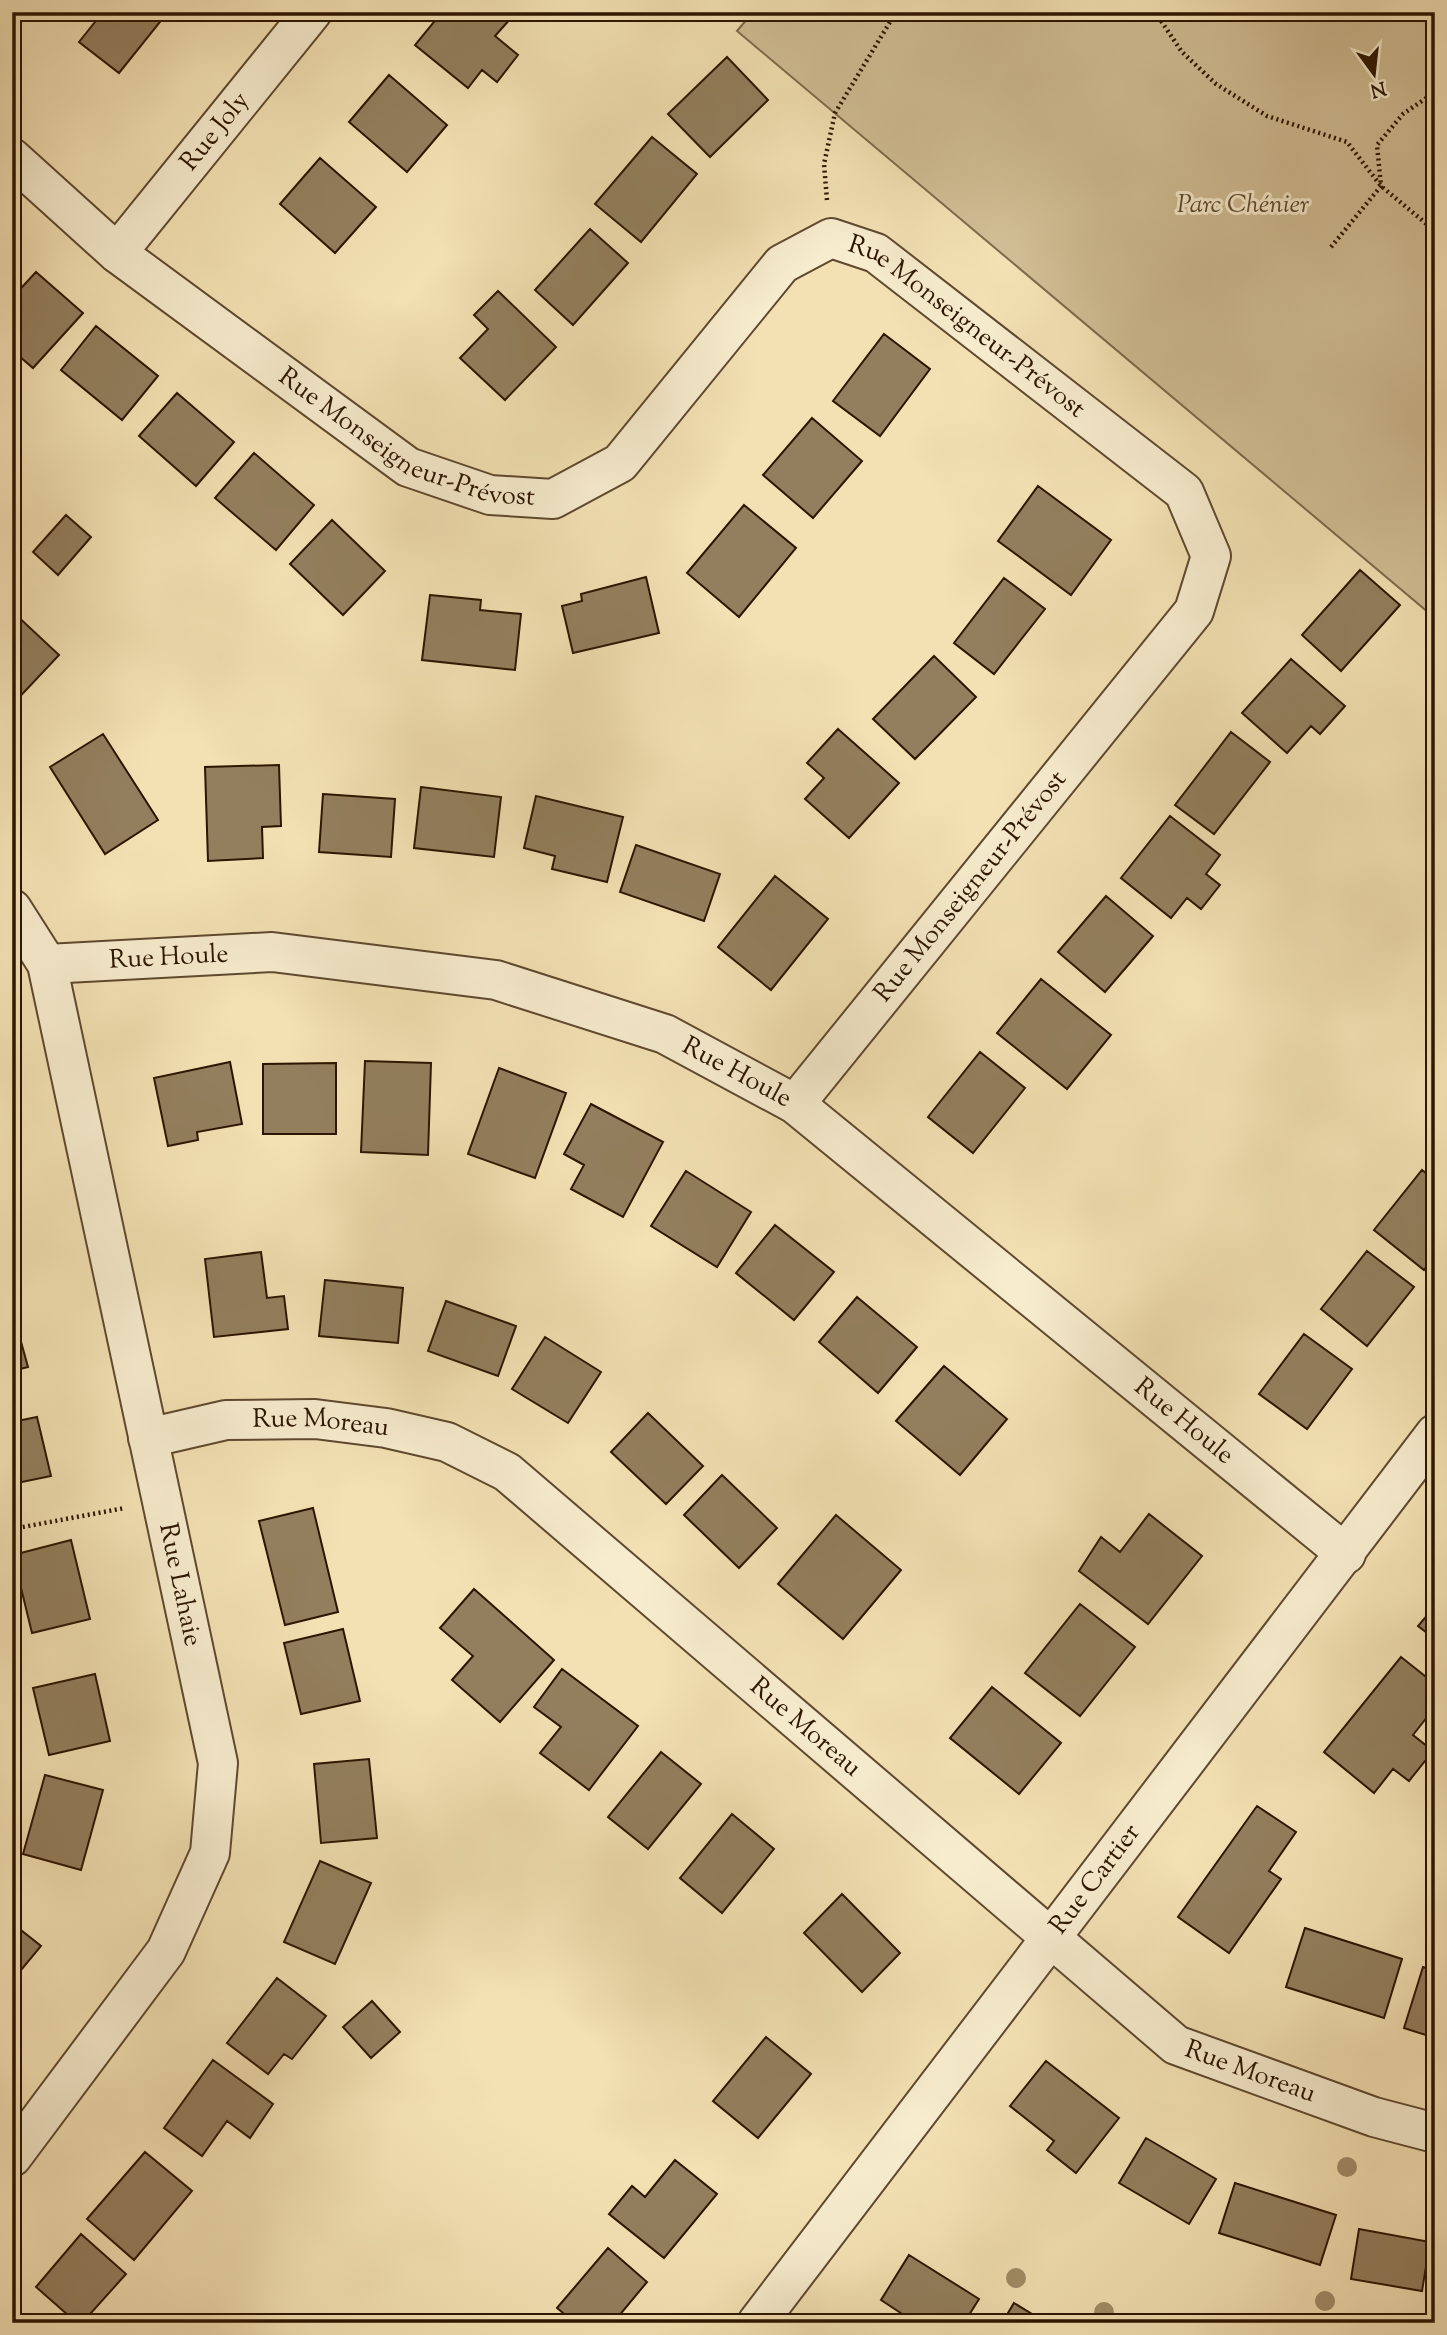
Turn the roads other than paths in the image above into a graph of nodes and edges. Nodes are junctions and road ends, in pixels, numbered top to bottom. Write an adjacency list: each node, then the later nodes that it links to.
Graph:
1 (312, 12): 3 (street, Rue Joly)
2 (12, 158): 3 (street, Rue Monseigneur-Prévost)
3 (117, 253): 6 (street, Rue Monseigneur-Prévost)
4 (12, 909): 5 (street)
5 (47, 964): 6 (street, Rue Houle); 8 (street, Rue Lahaie)
6 (795, 1104): 9 (street, Rue Houle)
7 (1435, 1434): 9 (street, Rue Cartier)
8 (148, 1438): 10 (street, Rue Moreau); 12 (street, Rue Lahaie)
9 (1346, 1553): 10 (street, Rue Cartier)
10 (1050, 1940): 11 (street, Rue Moreau); 13 (street, Rue Cartier)
11 (1435, 2133)
12 (12, 2157)
13 (757, 2323)

